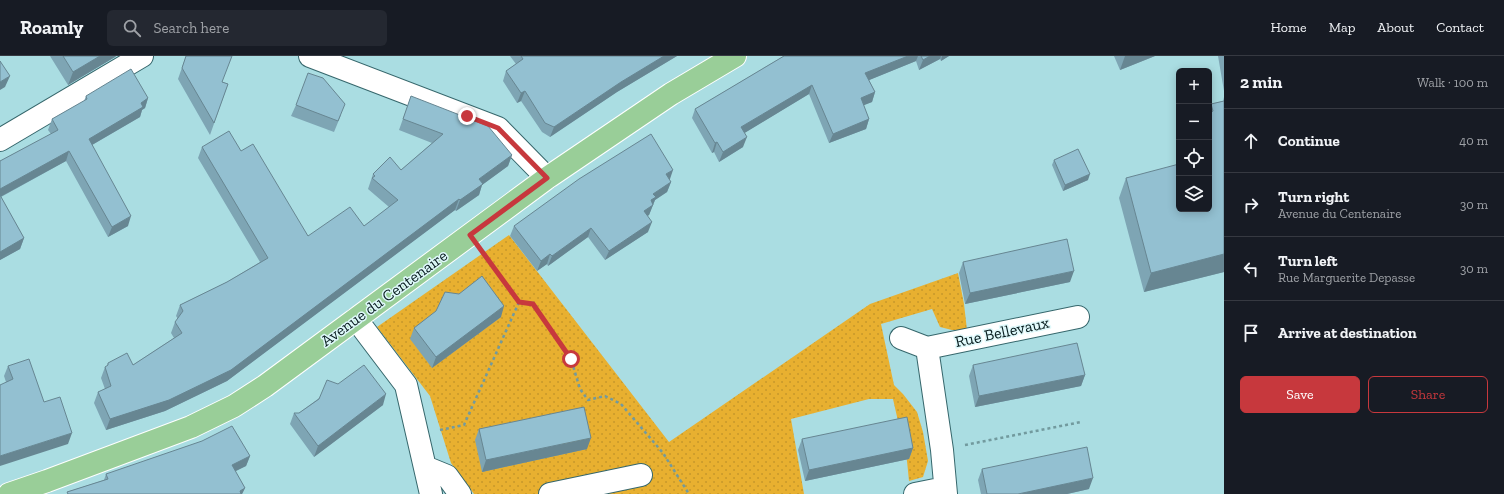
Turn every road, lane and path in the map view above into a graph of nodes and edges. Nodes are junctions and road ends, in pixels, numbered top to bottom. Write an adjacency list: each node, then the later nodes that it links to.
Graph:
1 (142, 56): 4 (street)
2 (310, 56): 5 (street)
3 (735, 56): 5 (main road, Avenue du Centenaire)
4 (0, 140)
5 (547, 178): 6 (main road, Avenue du Centenaire)
6 (470, 235): 7 (path); 9 (main road, Avenue du Centenaire)
7 (519, 302): 13 (path); 22 (path)
8 (1078, 317): 11 (street, Rue Bellevaux)
9 (356, 319): 13 (street); 18 (main road, Avenue du Centenaire)
10 (901, 338): 11 (street)
11 (927, 348): 14 (street)
12 (1081, 422): 14 (path)
13 (418, 434): 15 (street)
14 (942, 450): 17 (street)
15 (425, 467): 19 (street); 20 (street)
16 (641, 474): 21 (street)
17 (946, 491): 23 (street)
18 (8, 494)
19 (431, 494)
20 (460, 494)
21 (550, 494)
22 (689, 494)
23 (915, 494)

